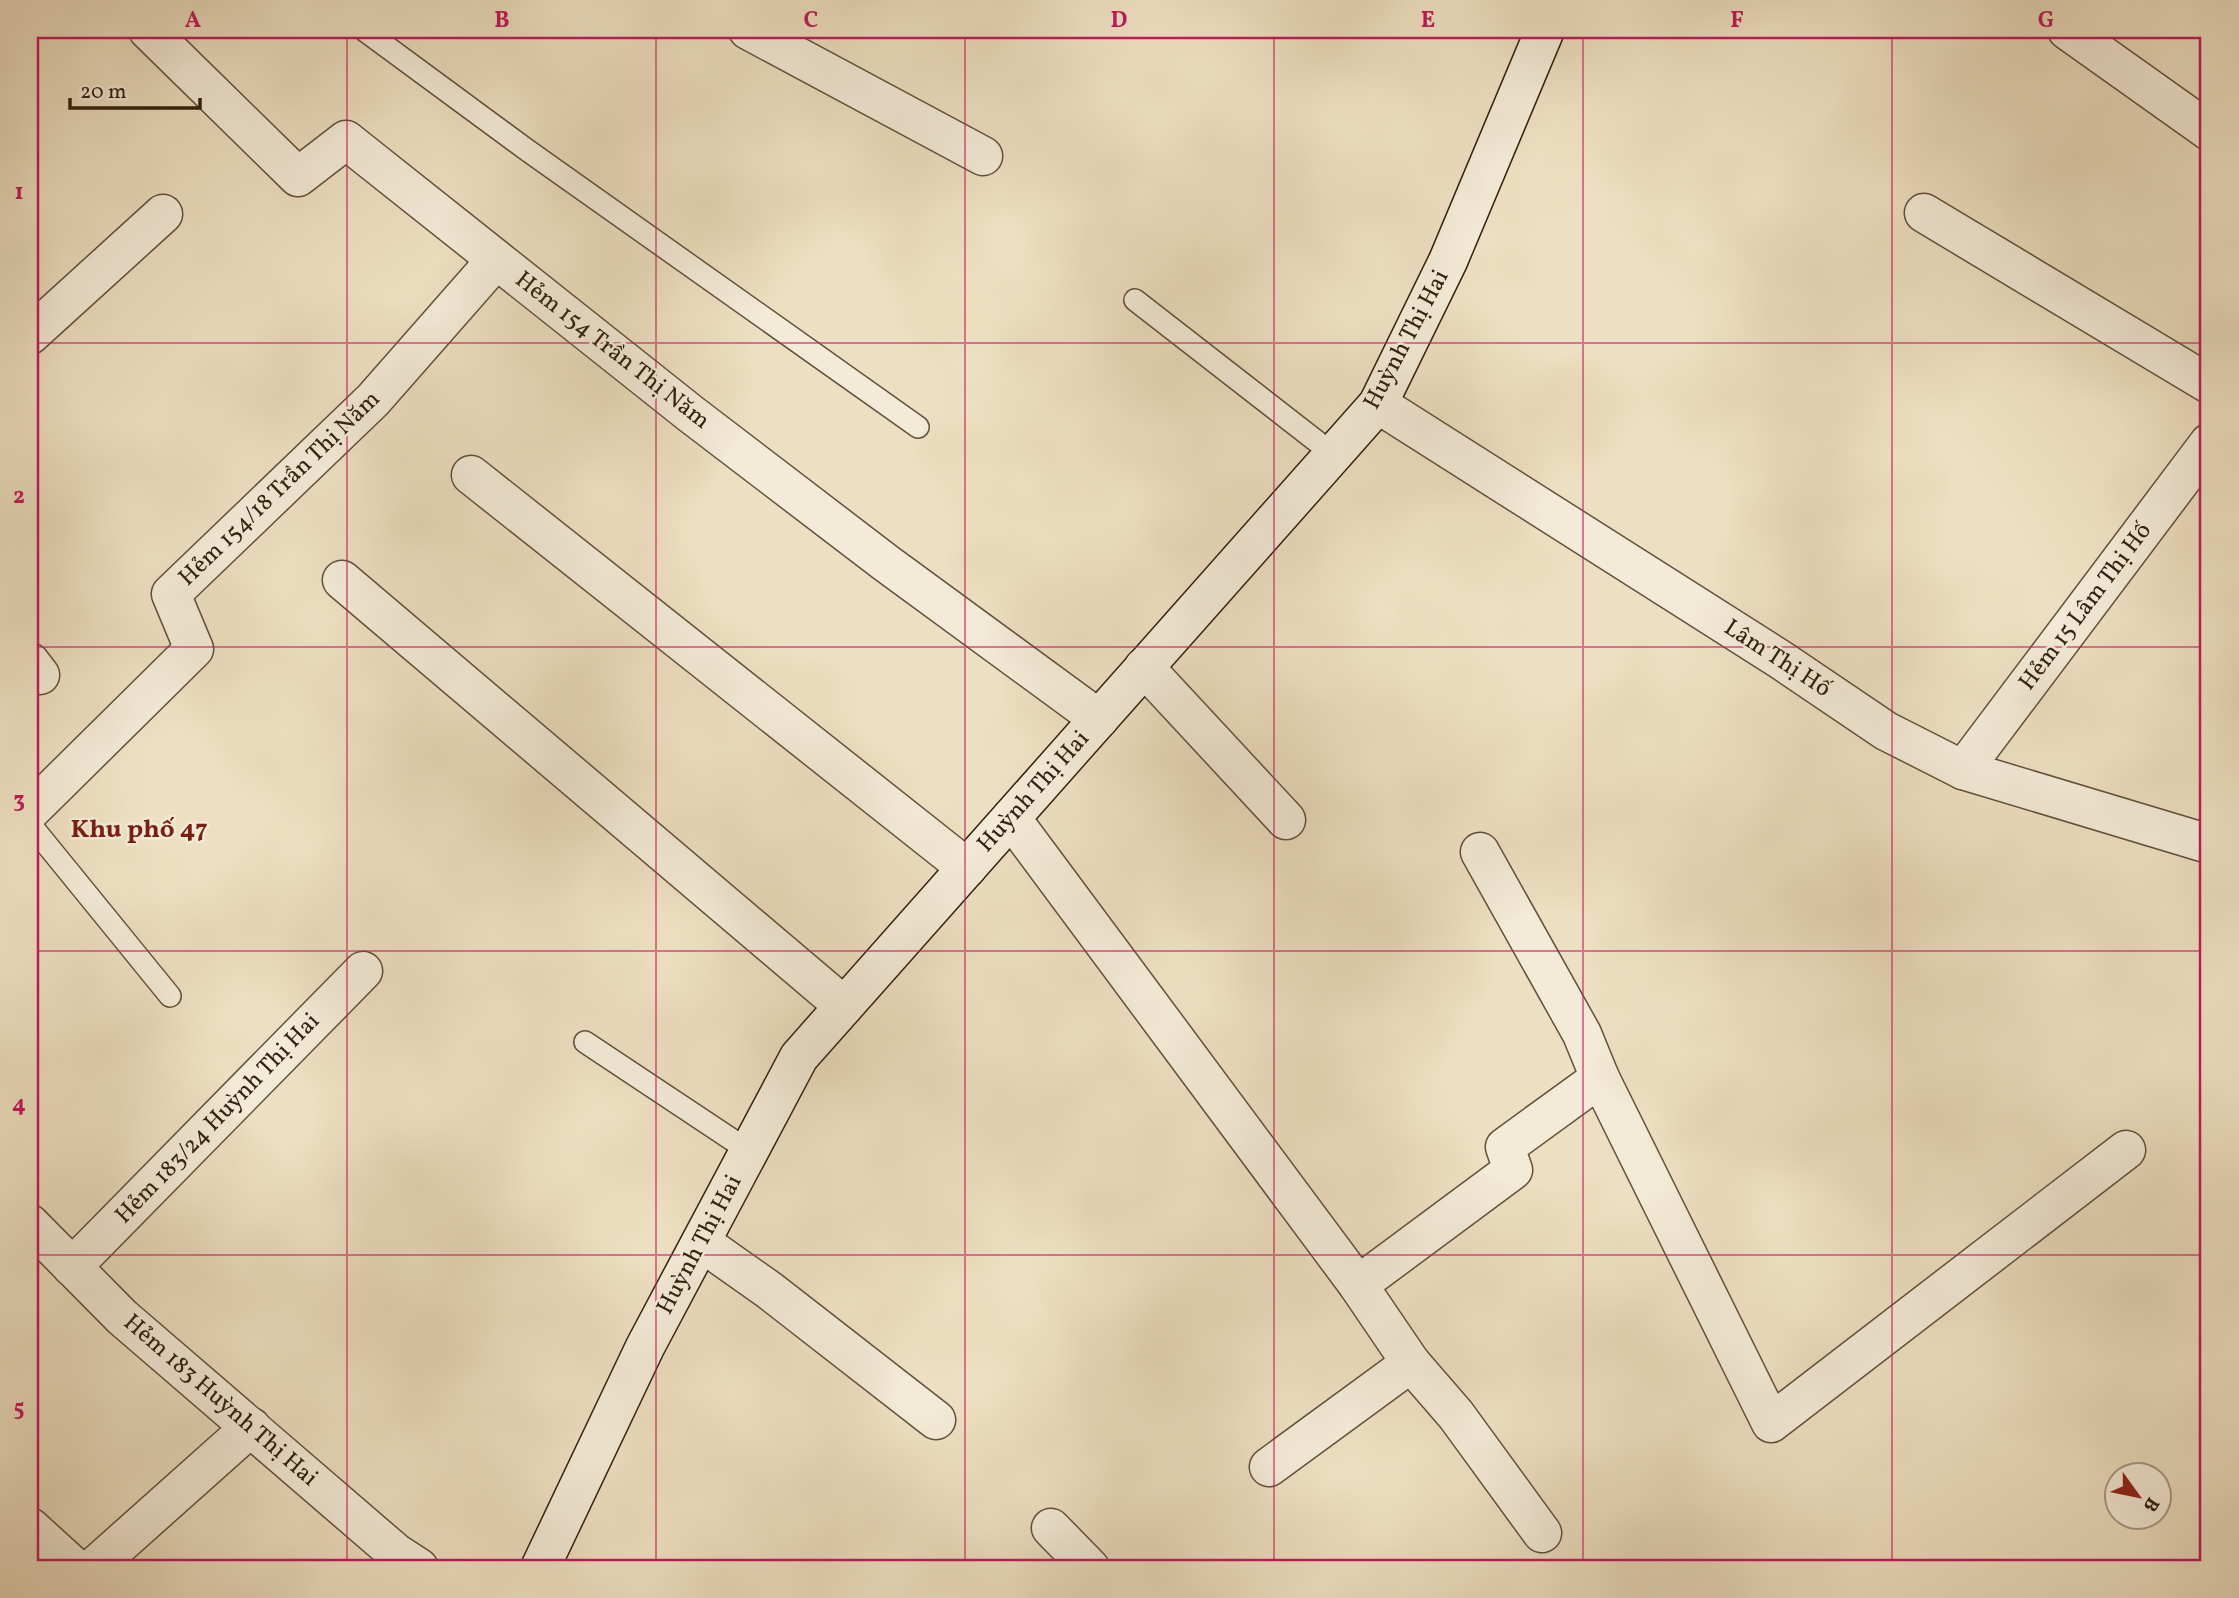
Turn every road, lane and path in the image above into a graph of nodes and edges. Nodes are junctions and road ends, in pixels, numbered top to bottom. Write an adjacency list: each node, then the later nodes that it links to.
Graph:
1 (148, 30): 10 (street, Hẻm 154 Trần Thị Năm)
2 (364, 30): 15 (lane)
3 (748, 30): 7 (street)
4 (1545, 30): 14 (street, Huỳnh Thị Hai)
5 (2067, 30): 6 (street)
6 (2209, 131)
7 (983, 156)
8 (1924, 213): 13 (street)
9 (163, 214): 12 (street)
10 (496, 260): 21 (street, Hẻm 154 Trần Thị Năm); 23 (street, Hẻm 154/18 Trần Thị Năm)
11 (1135, 300): 17 (lane)
12 (30, 335)
13 (2209, 384)
14 (1378, 404): 17 (street, Huỳnh Thị Hai); 22 (street, Lâm Thị Hố)
15 (918, 427)
16 (2209, 443): 22 (street, Hẻm 15 Lâm Thị Hố)
17 (1333, 454): 20 (street, Huỳnh Thị Hai)
18 (471, 475): 29 (street)
19 (342, 580): 32 (street)
20 (1144, 667): 21 (street, Huỳnh Thị Hai); 25 (street)
21 (1099, 719): 24 (street, Huỳnh Thị Hai)
22 (1963, 770): 27 (street, Lâm Thị Hố)
23 (30, 811)
24 (1011, 818): 29 (street, Huỳnh Thị Hai); 40 (street)
25 (1286, 820)
26 (30, 824): 31 (lane)
27 (2209, 844)
28 (1480, 852): 34 (street)
29 (967, 868): 32 (street, Huỳnh Thị Hai)
30 (363, 971): 39 (street, Hẻm 183/24 Huỳnh Thị Hai)
31 (170, 996)
32 (844, 1006): 36 (street, Huỳnh Thị Hai)
33 (585, 1042): 36 (lane)
34 (1600, 1078): 35 (street); 40 (street)
35 (2126, 1150)
36 (749, 1151): 38 (street, Huỳnh Thị Hai)
37 (30, 1224): 39 (street, Hẻm 183 Huỳnh Thị Hai)
38 (701, 1242): 42 (street); 51 (street, Huỳnh Thị Hai)
39 (72, 1267): 43 (street, Hẻm 183 Huỳnh Thị Hai)
40 (1358, 1285): 41 (street)
41 (1411, 1363): 44 (street); 47 (street)
42 (936, 1420)
43 (251, 1427): 49 (street); 50 (street, Hẻm 183 Huỳnh Thị Hai)
44 (1269, 1467)
45 (30, 1527): 48 (street)
46 (1051, 1528): 52 (street)
47 (1542, 1533)
48 (75, 1568)
49 (93, 1568)
50 (419, 1568)
51 (540, 1568)
52 (1090, 1568)

